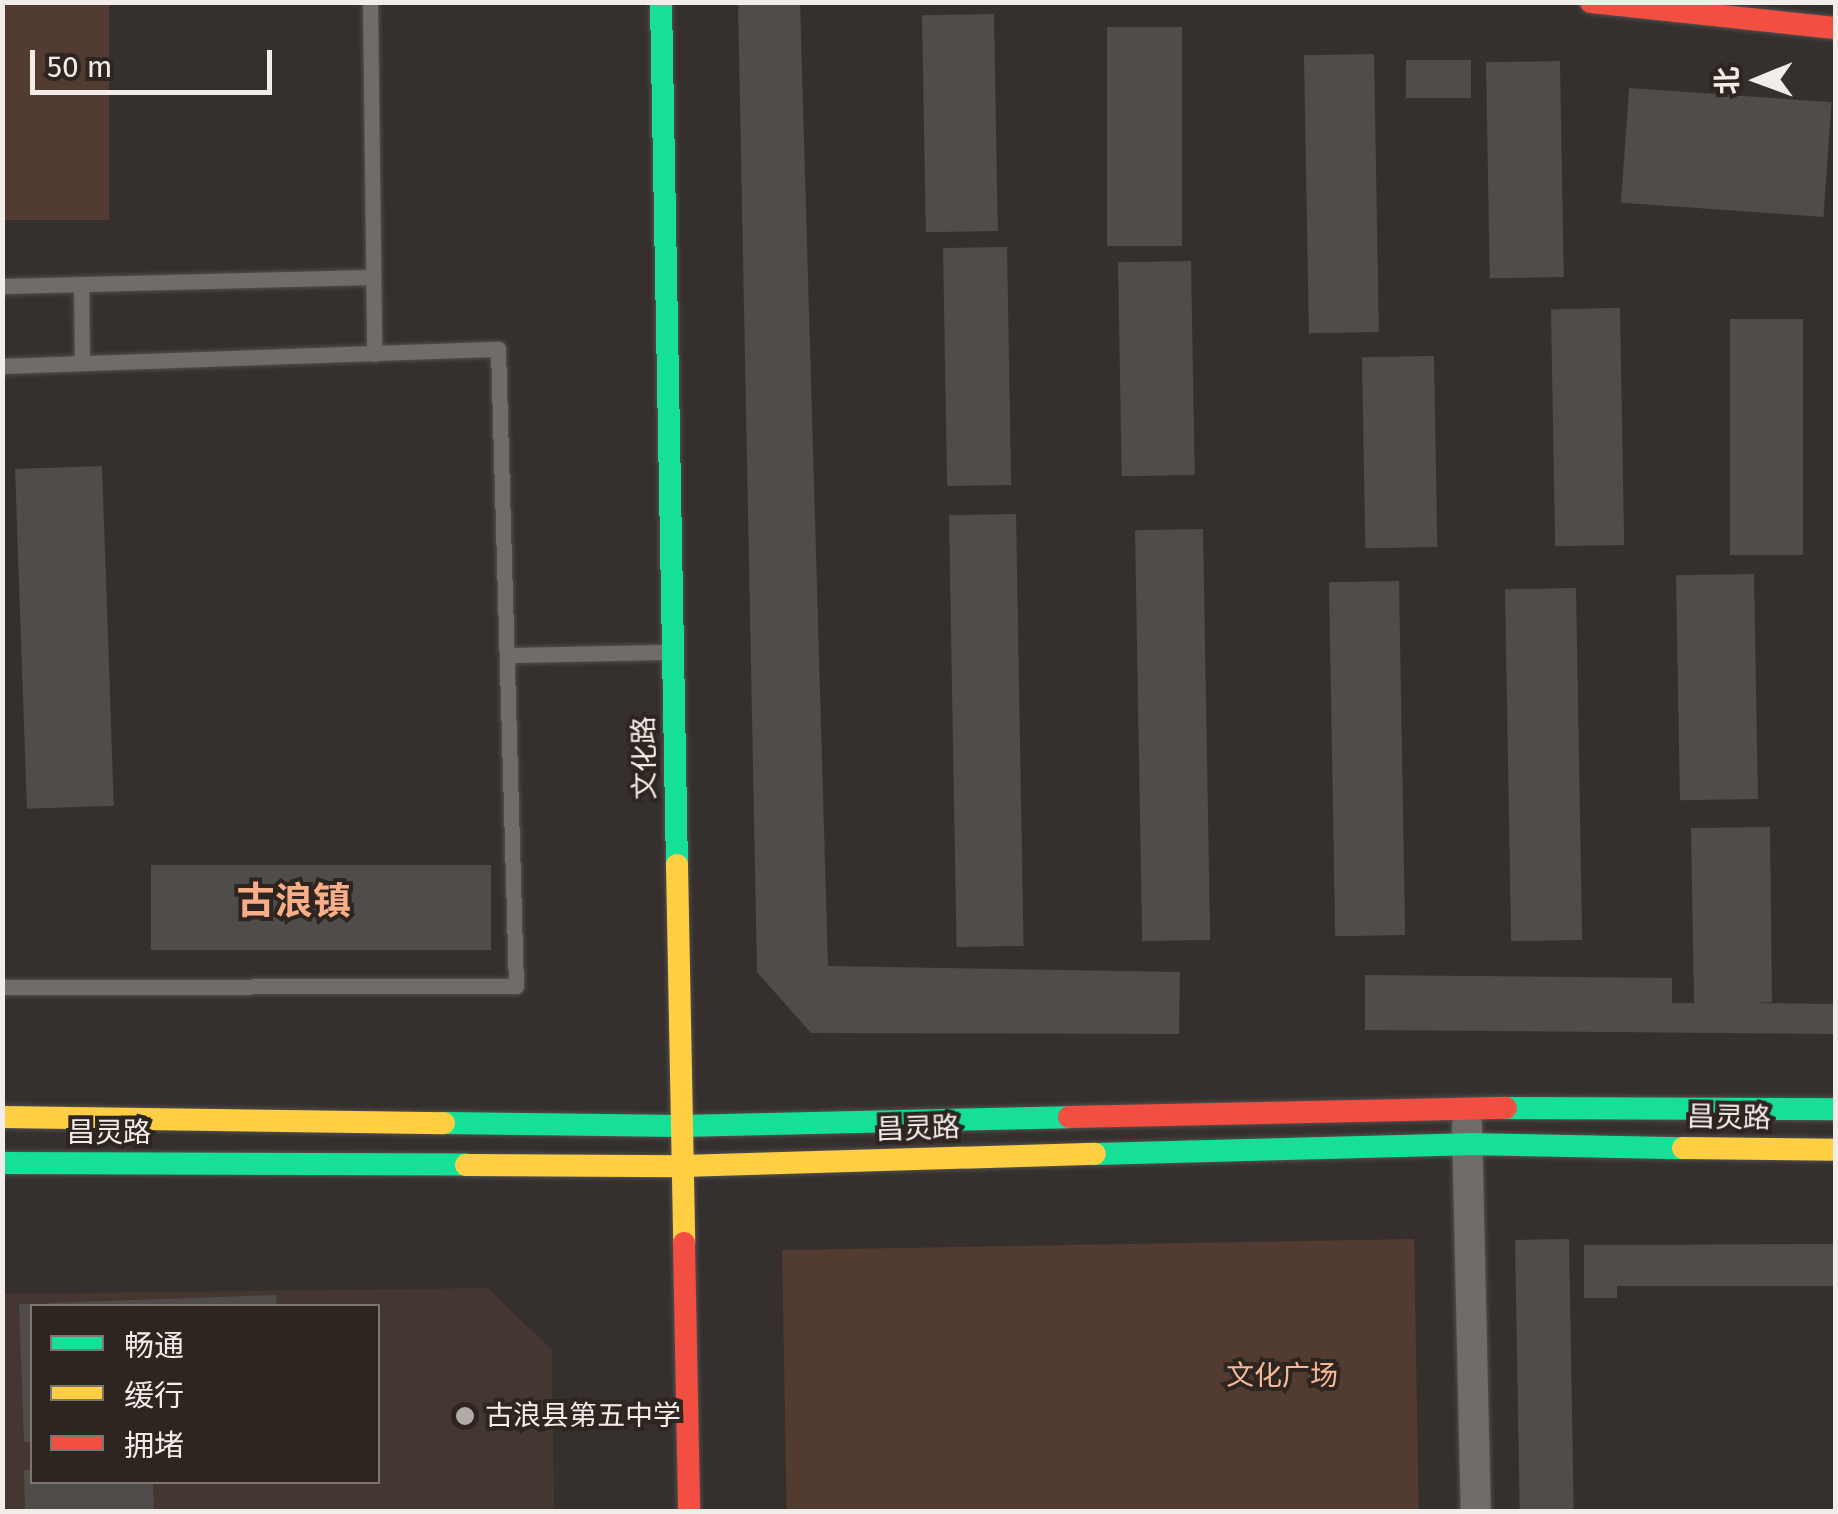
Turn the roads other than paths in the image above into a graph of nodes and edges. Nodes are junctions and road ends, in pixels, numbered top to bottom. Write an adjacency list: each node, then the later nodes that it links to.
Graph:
1 (370, 2): 6 (lane)
2 (661, 2): 12 (main road, 文化路)
3 (1591, 2): 4 (main road)
4 (1642, 5): 5 (main road)
5 (1836, 28)
6 (373, 277): 7 (lane); 9 (lane)
7 (81, 284): 8 (lane); 10 (lane)
8 (2, 286)
9 (374, 354): 10 (lane); 13 (lane)
10 (82, 363): 11 (lane)
11 (2, 366)
12 (673, 652): 13 (lane); 18 (main road, 文化路)
13 (507, 655): 14 (lane)
14 (2, 987)
15 (1467, 1108): 16 (main road, 昌灵路); 18 (main road, 昌灵路); 19 (street)
16 (1836, 1109)
17 (2, 1117): 18 (main road, 昌灵路)
18 (681, 1126): 22 (main road, 文化路)
19 (1467, 1144): 20 (main road, 昌灵路); 22 (main road, 昌灵路); 24 (street)
20 (1836, 1150)
21 (2, 1163): 22 (main road, 昌灵路)
22 (682, 1166): 23 (main road, 文化路)
23 (689, 1512)
24 (1476, 1512)

